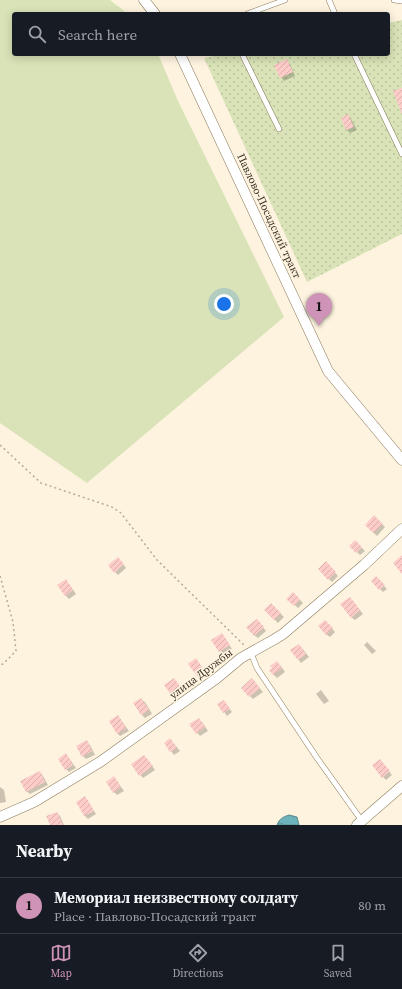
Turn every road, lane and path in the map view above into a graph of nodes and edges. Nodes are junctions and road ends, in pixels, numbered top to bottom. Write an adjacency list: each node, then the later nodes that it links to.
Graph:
1 (144, 0): 6 (street)
2 (285, 0): 7 (lane)
3 (329, 0): 8 (lane)
4 (394, 0): 5 (lane)
5 (402, 1)
6 (153, 12)
7 (252, 12)
8 (334, 12)
9 (181, 56): 15 (street, Павлово-Посадский тракт)
10 (243, 56): 12 (lane)
11 (355, 56): 13 (lane)
12 (279, 129)
13 (402, 154)
14 (0, 445): 18 (path)
15 (402, 460)
16 (402, 529): 18 (street, улица Дружбы)
17 (0, 576): 19 (path)
18 (251, 653): 21 (street, улица Дружбы); 22 (lane)
19 (0, 664)
20 (402, 786): 22 (street)
21 (0, 817)
22 (359, 823)

